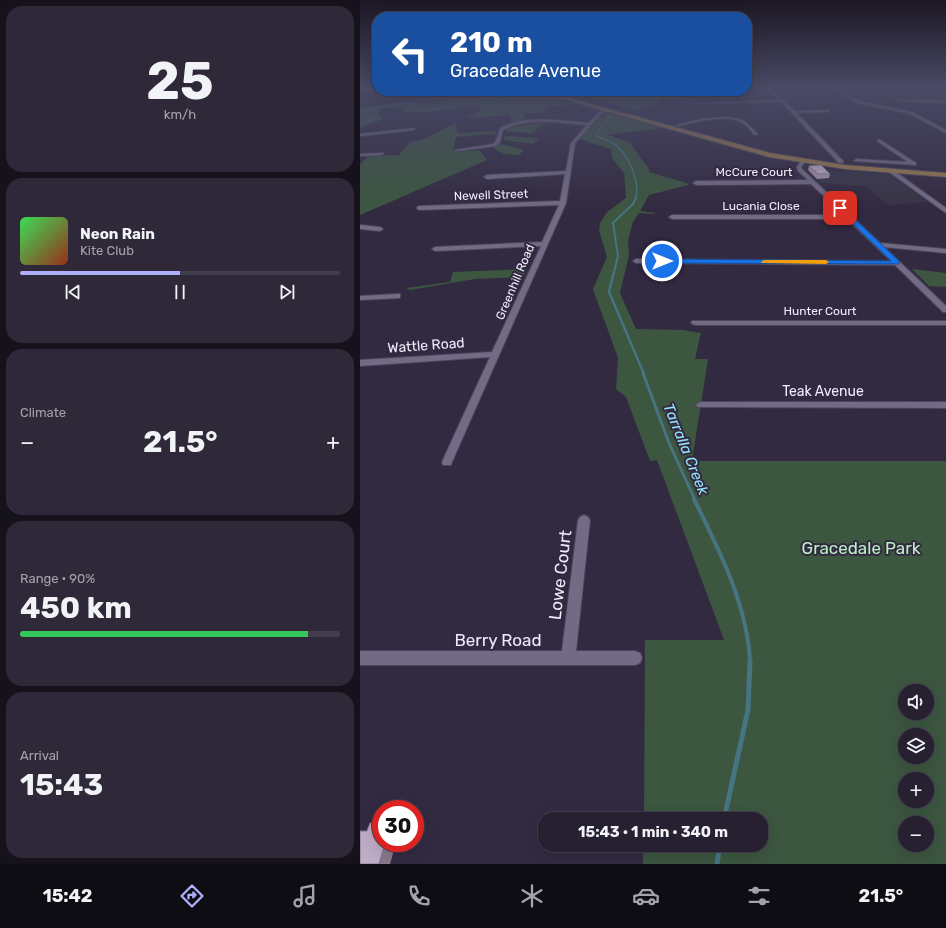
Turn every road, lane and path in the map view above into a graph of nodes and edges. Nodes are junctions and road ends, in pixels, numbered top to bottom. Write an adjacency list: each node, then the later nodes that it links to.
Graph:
1 (502, 128): 11 (street)
2 (587, 128): 21 (street, Greenhill Road)
3 (670, 128): 15 (main road)
4 (691, 128): 16 (main road)
5 (750, 128): 9 (street)
6 (809, 128): 16 (street)
7 (414, 130): 8 (street)
8 (360, 134)
9 (756, 134)
10 (879, 140): 18 (street)
11 (457, 150)
12 (360, 154): 13 (street)
13 (382, 154)
14 (856, 160): 18 (street)
15 (803, 162): 20 (main road); 24 (street)
16 (841, 162): 17 (main road)
17 (885, 165): 18 (main road); 20 (main road)
18 (915, 166): 19 (main road)
19 (946, 169)
20 (891, 171): 22 (main road); 28 (street)
21 (568, 172): 23 (street); 26 (street, Greenhill Road)
22 (946, 175)
23 (487, 177)
24 (813, 182): 25 (street, McCure Court); 30 (street)
25 (696, 183)
26 (563, 203): 27 (street, Newell Street); 35 (street, Greenhill Road)
27 (419, 208)
28 (946, 211)
29 (672, 217): 30 (street, Lucania Close)
30 (849, 217): 36 (street)
31 (360, 227): 32 (street)
32 (368, 228): 33 (street); 34 (street)
33 (380, 229)
34 (360, 235)
35 (543, 244): 37 (street); 46 (street, Greenhill Road)
36 (879, 245): 38 (street); 40 (street)
37 (435, 249)
38 (946, 251)
39 (636, 261): 40 (street)
40 (896, 263): 43 (street)
41 (397, 296): 42 (street)
42 (360, 298)
43 (946, 310)
44 (695, 323): 45 (street, Hunter Court)
45 (946, 323)
46 (495, 354): 47 (street, Wattle Road); 50 (street, Greenhill Road)
47 (360, 363)
48 (701, 405): 49 (street, Teak Avenue)
49 (946, 405)
50 (447, 462)
51 (584, 520): 53 (street, Lowe Court)
52 (360, 658): 53 (street, Berry Road)
53 (568, 658): 54 (street, Berry Road)
54 (635, 658)

